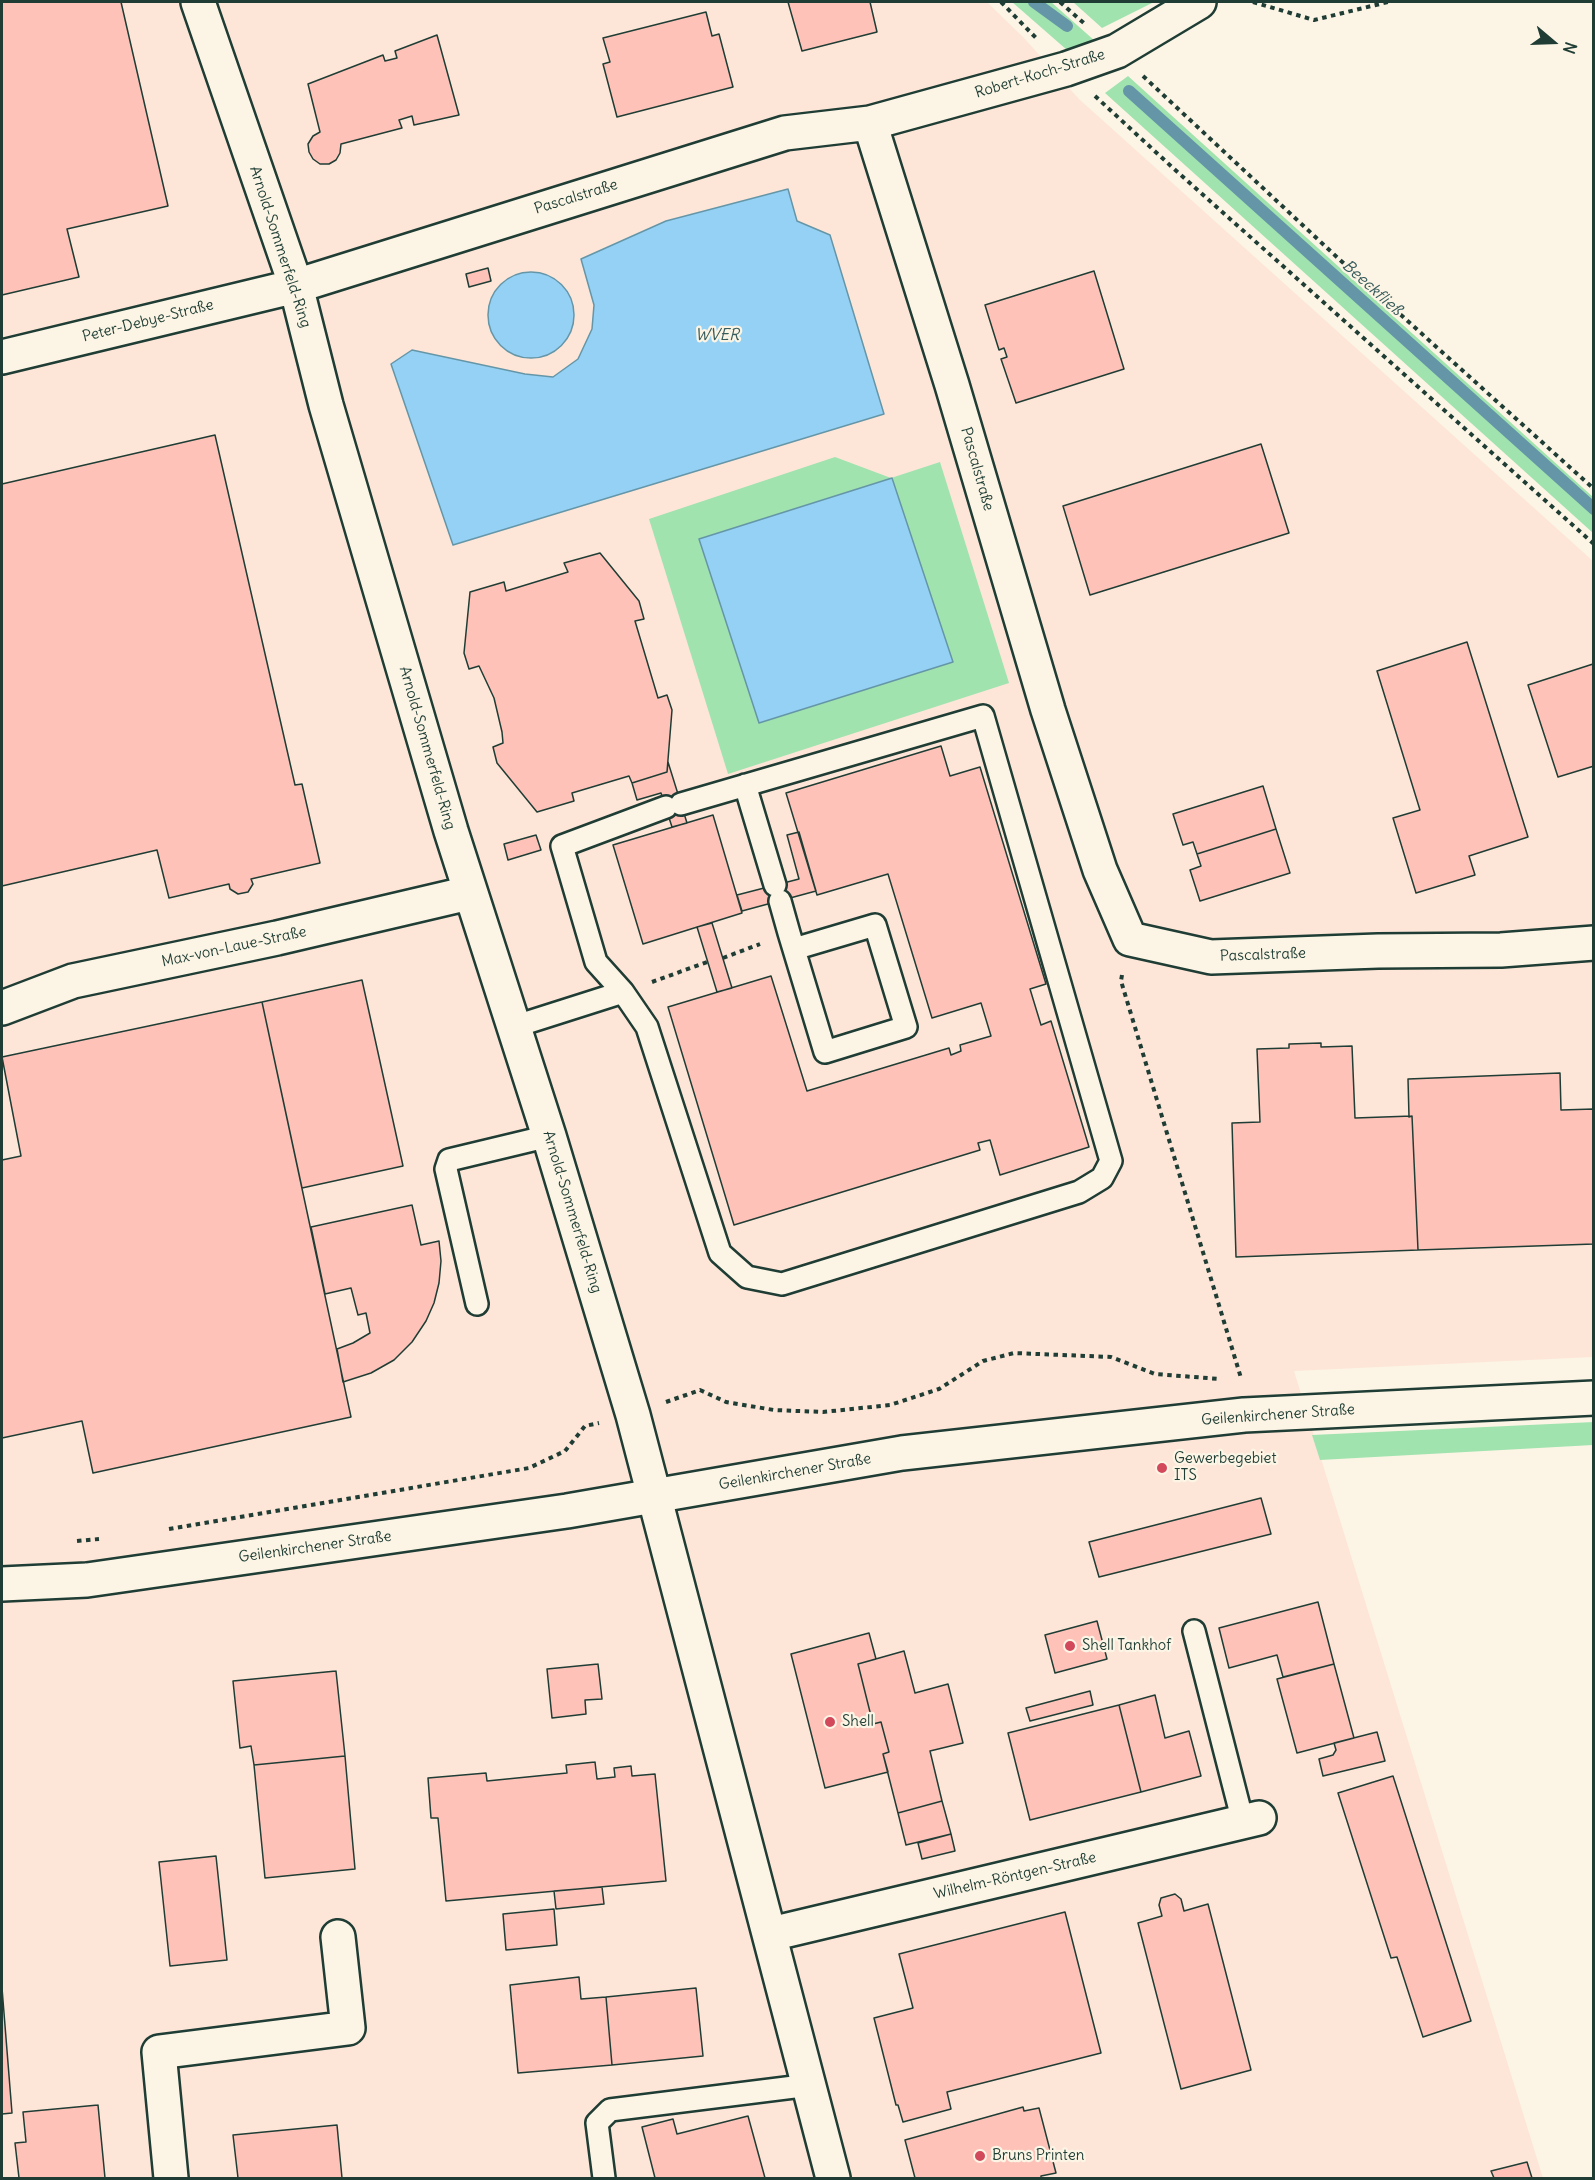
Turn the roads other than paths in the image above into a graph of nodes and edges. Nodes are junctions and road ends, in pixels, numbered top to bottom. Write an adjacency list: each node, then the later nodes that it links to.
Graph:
1 (198, 2): 4 (street, Arnold-Sommerfeld-Ring)
2 (1199, 2): 3 (street, Robert-Koch-Straße)
3 (870, 123): 4 (street, Pascalstraße); 9 (street, Pascalstraße)
4 (296, 286): 5 (street, Peter-Debye-Straße); 7 (street, Arnold-Sommerfeld-Ring)
5 (2, 357)
6 (745, 785): 8 (lane); 10 (lane); 10 (lane)
7 (469, 892): 11 (street, Max-von-Laue-Straße); 12 (street, Arnold-Sommerfeld-Ring)
8 (791, 941): 8 (lane)
9 (1593, 943)
10 (623, 992): 12 (lane)
11 (2, 1008)
12 (513, 1027): 13 (street, Arnold-Sommerfeld-Ring)
13 (549, 1136): 14 (lane); 16 (street, Arnold-Sommerfeld-Ring)
14 (477, 1304)
15 (1593, 1398): 16 (street, Geilenkirchener Straße)
16 (654, 1496): 17 (street, Geilenkirchener Straße); 20 (street)
17 (2, 1584)
18 (1194, 1631): 19 (lane)
19 (1251, 1820): 20 (street, Wilhelm-Röntgen-Straße)
20 (771, 1934): 22 (street)
21 (338, 1937): 23 (street)
22 (810, 2085): 24 (lane); 25 (street)
23 (171, 2178)
24 (604, 2178)
25 (833, 2178)

